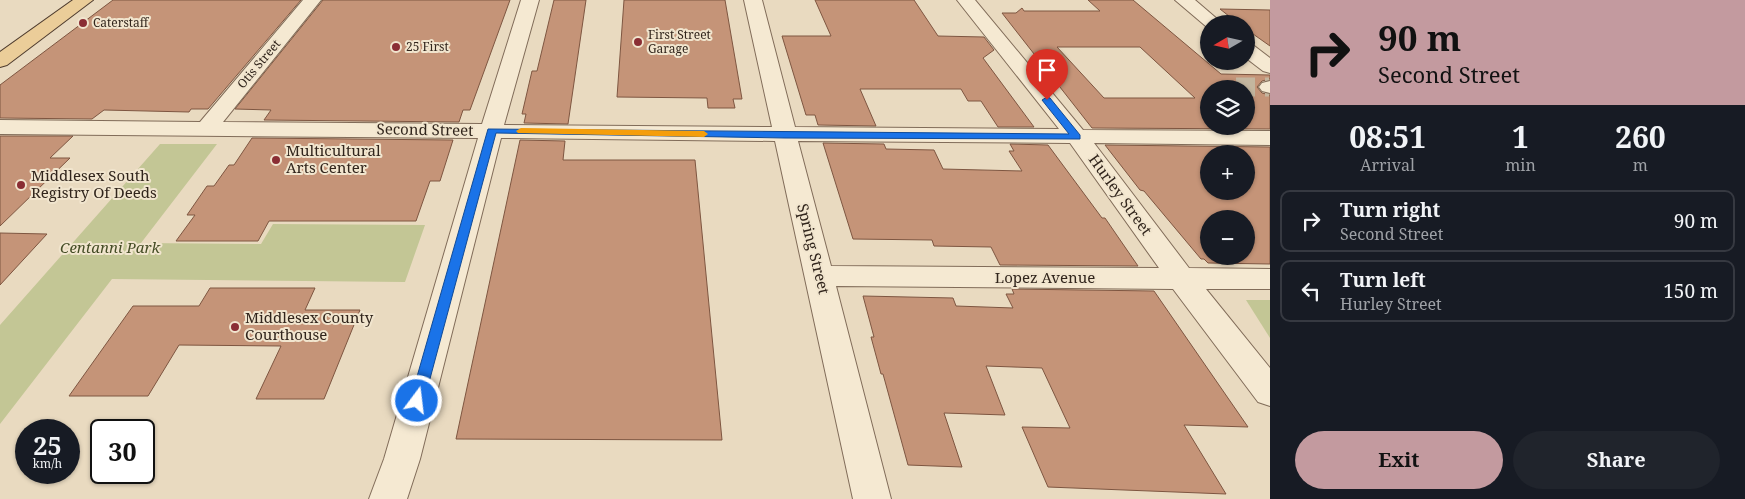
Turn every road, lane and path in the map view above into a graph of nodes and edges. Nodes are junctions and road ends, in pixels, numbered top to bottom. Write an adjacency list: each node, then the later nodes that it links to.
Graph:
1 (84, 0): 9 (main road)
2 (312, 0): 12 (street, Otis Street)
3 (530, 0): 13 (street)
4 (752, 0): 14 (street, Spring Street)
5 (966, 0): 15 (street, Hurley Street)
6 (1184, 0): 7 (street)
7 (1203, 15)
8 (1255, 60): 10 (street)
9 (0, 61)
10 (1270, 80)
11 (0, 127): 12 (street, Second Street)
12 (207, 128): 13 (street, Second Street)
13 (492, 130): 14 (street, Second Street); 21 (street)
14 (785, 135): 15 (street, Second Street); 17 (street, Spring Street)
15 (1077, 137): 16 (street, Second Street); 18 (street, Hurley Street)
16 (1270, 138)
17 (819, 276): 18 (street, Lopez Avenue); 22 (street, Spring Street)
18 (1181, 278): 19 (street, Lopez Avenue); 20 (street, Hurley Street)
19 (1270, 279)
20 (1270, 392)
21 (388, 499)
22 (872, 499)

